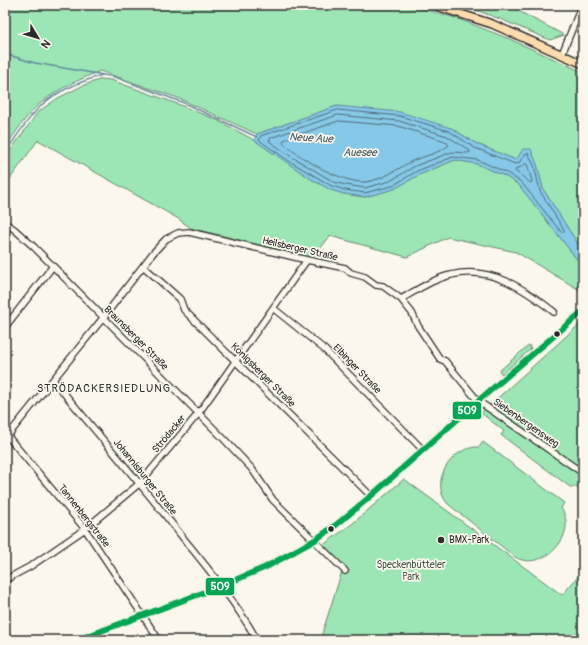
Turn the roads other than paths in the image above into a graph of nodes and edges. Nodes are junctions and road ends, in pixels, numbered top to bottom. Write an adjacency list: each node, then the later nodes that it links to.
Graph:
1 (433, 5): 3 (main road)
2 (580, 5): 3 (street)
3 (562, 54): 4 (main road)
4 (583, 64)
5 (5, 223): 7 (street, Braunsberger Straße)
6 (307, 260): 8 (street, Heilsberger Straße); 9 (street, Heilsberger Straße); 10 (street, Strödacker)
7 (53, 266): 13 (street, Braunsberger Straße); 14 (street)
8 (143, 266): 13 (street); 15 (street, Königsberger Straße)
9 (401, 299): 12 (street); 17 (street, Heilsberger Straße)
10 (273, 308): 15 (street, Strödacker); 20 (street, Elbinger Straße)
11 (583, 310): 17 (street)
12 (554, 312)
13 (103, 318): 16 (street); 18 (street, Braunsberger Straße)
14 (5, 327)
15 (236, 361): 18 (street, Strödacker); 23 (street, Königsberger Straße)
16 (53, 380): 19 (street); 22 (street, Johannisburger Straße)
17 (478, 401): 20 (street); 21 (street, Siebenbergensweg)
18 (198, 414): 22 (street, Strödacker); 25 (street, Braunsberger Straße)
19 (6, 436): 24 (street, Tannenbergstraße)
20 (423, 450): 23 (street)
21 (583, 473)
22 (140, 483): 24 (street, Strödacker); 28 (street, Johannisburger Straße)
23 (372, 496): 25 (street)
24 (85, 529): 27 (street, Strödacker); 29 (street, Tannenbergstraße)
25 (315, 540): 26 (street, Braunsberger Straße); 28 (street)
26 (344, 571)
27 (5, 580)
28 (221, 586): 29 (street); 34 (street, Johannisburger Straße)
29 (143, 615): 32 (street); 33 (street, Tannenbergstraße)
30 (5, 634): 31 (street)
31 (9, 640)
32 (76, 640)
33 (159, 640)
34 (257, 640)

